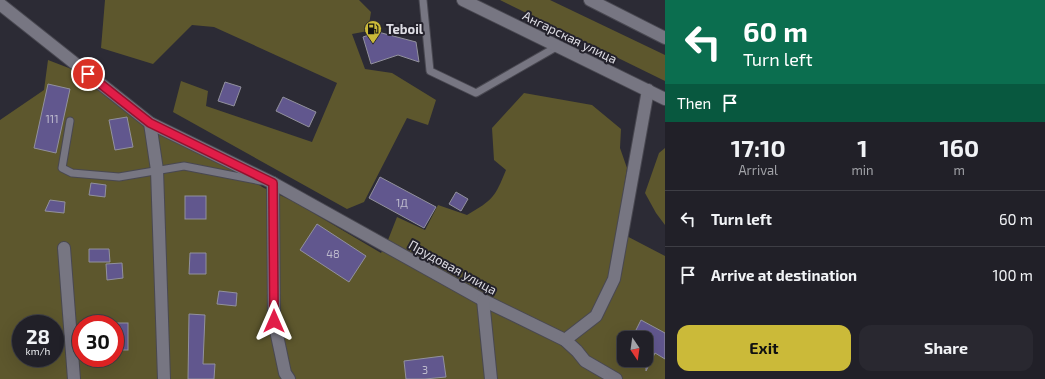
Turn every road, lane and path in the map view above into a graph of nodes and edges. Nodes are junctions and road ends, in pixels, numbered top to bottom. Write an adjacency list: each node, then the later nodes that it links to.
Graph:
1 (423, 0): 6 (lane)
2 (463, 0): 6 (street, Ангарская улица)
3 (597, 2): 5 (street)
4 (0, 4): 10 (street, Прудовая улица)
5 (665, 38)
6 (558, 46): 7 (street, Ангарская улица)
7 (648, 90): 8 (street, Ангарская улица); 15 (street)
8 (665, 99)
9 (70, 121): 11 (lane)
10 (150, 123): 11 (street); 12 (street, Прудовая улица)
11 (157, 170): 12 (lane); 17 (street)
12 (273, 183): 14 (street, Прудовая улица); 18 (street)
13 (64, 248): 16 (street)
14 (483, 300): 15 (street, Прудовая улица); 19 (street)
15 (565, 340): 20 (street, Прудовая улица)
16 (74, 379)
17 (164, 379)
18 (289, 379)
19 (491, 379)
20 (616, 379)

